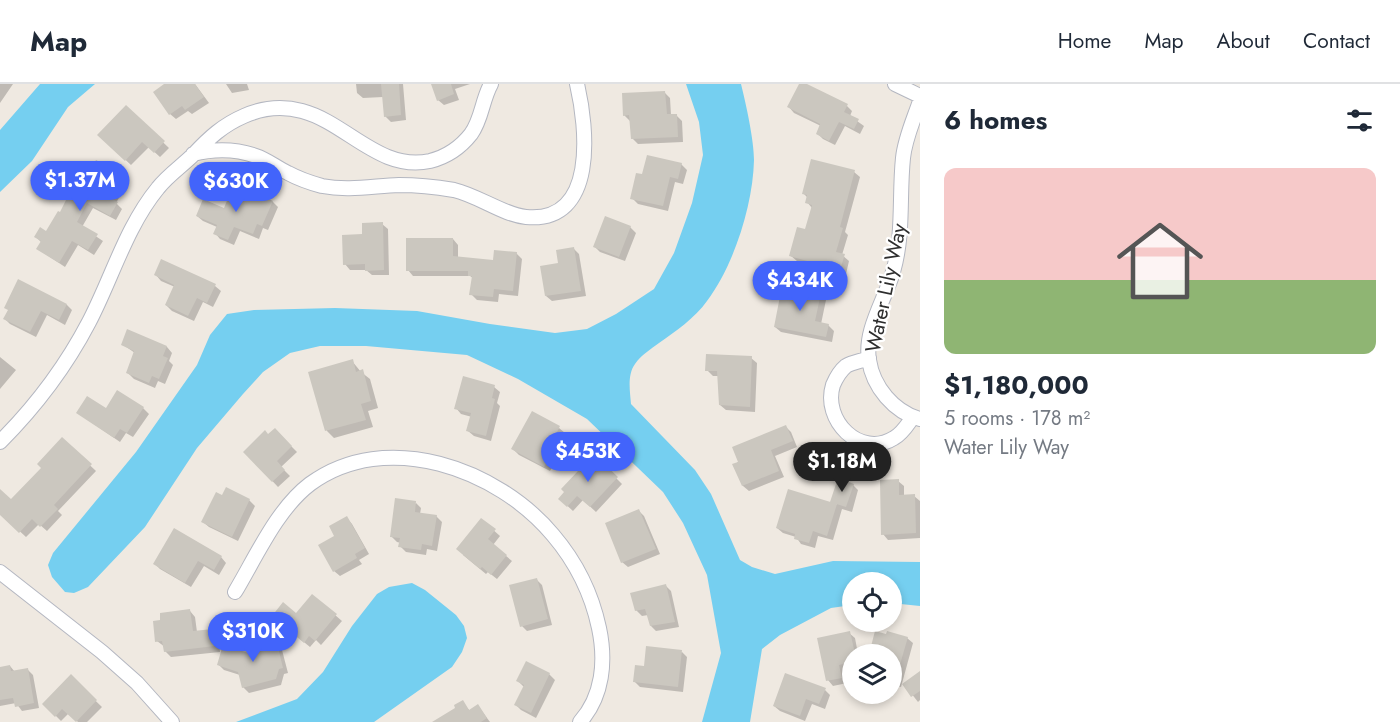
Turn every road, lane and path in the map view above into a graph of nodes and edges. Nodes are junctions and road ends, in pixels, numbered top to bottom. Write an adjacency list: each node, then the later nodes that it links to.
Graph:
1 (490, 84): 6 (street)
2 (577, 84): 6 (street)
3 (895, 84): 4 (street)
4 (920, 96)
5 (920, 101): 7 (street, Water Lily Way)
6 (193, 154): 9 (street)
7 (869, 358): 8 (street, Water Lily Way); 8 (street)
8 (916, 418)
9 (0, 442)
10 (0, 572): 12 (street)
11 (235, 592): 13 (street)
12 (172, 722)
13 (580, 722)

